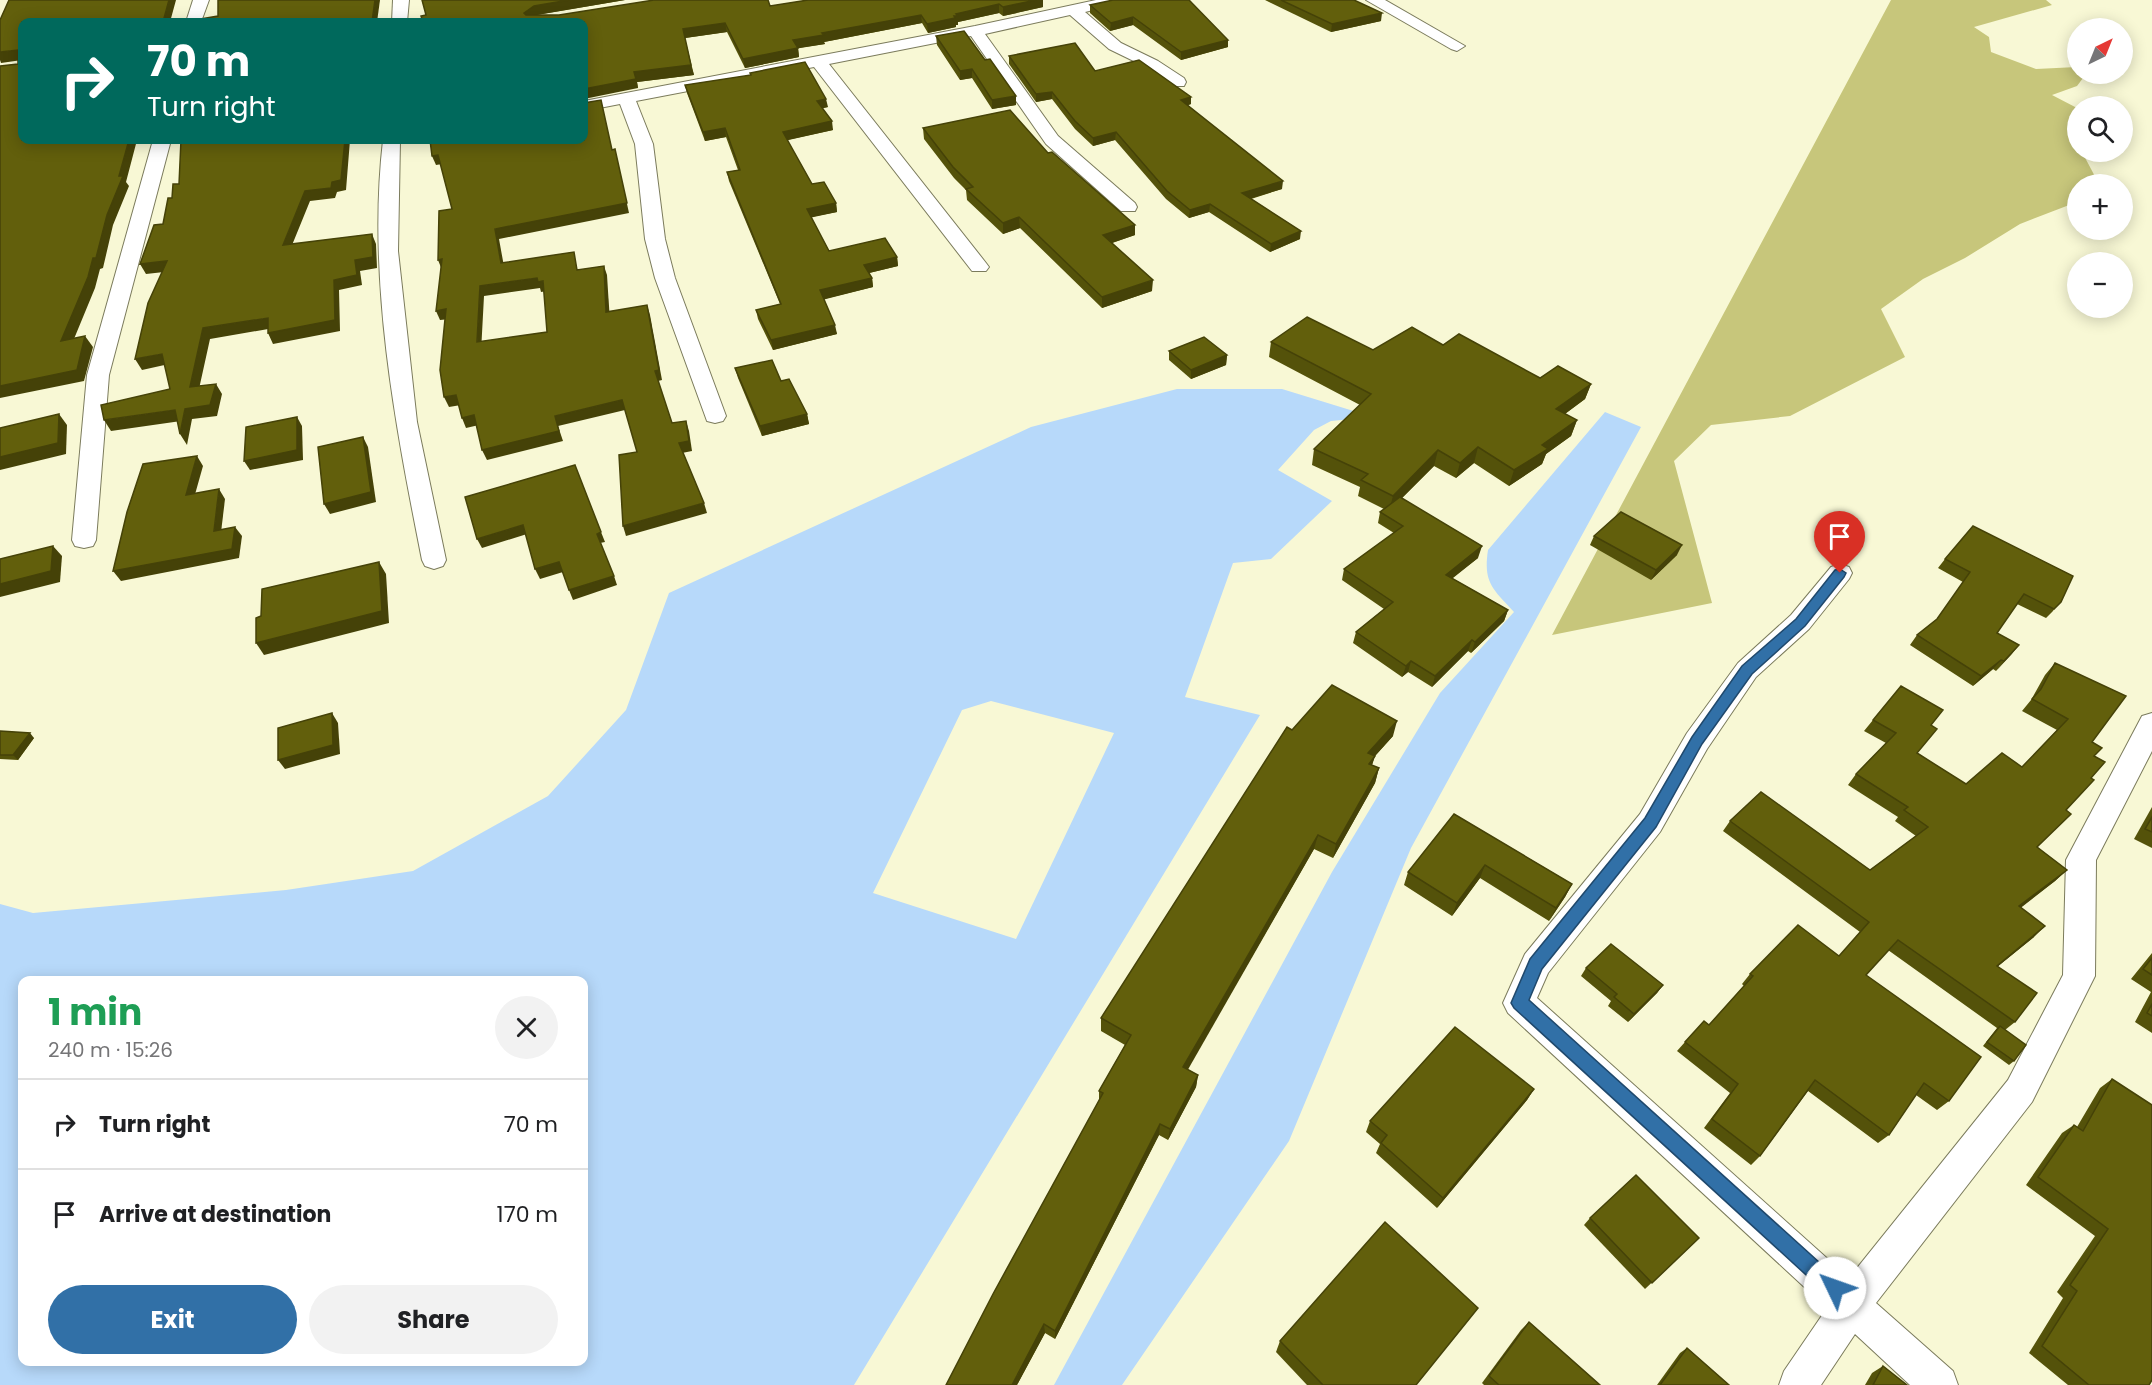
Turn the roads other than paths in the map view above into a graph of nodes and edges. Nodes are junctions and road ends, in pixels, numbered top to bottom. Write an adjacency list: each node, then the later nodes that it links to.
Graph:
1 (201, 0): 6 (street)
2 (401, 0): 7 (street)
3 (1117, 0): 5 (street)
4 (1374, 0): 9 (street)
5 (1073, 9): 8 (street); 11 (street)
6 (195, 18)
7 (400, 18)
8 (975, 31): 10 (street); 16 (street)
9 (1457, 45)
10 (817, 60): 12 (street); 17 (street)
11 (1178, 82)
12 (627, 99): 13 (street); 18 (street)
13 (588, 105)
14 (161, 144): 19 (street)
15 (391, 144): 20 (street)
16 (1128, 207)
17 (979, 267)
18 (715, 416)
19 (84, 540)
20 (434, 560)
21 (1840, 573): 23 (street)
22 (2152, 724): 23 (street)
23 (1852, 1304): 24 (street); 25 (street)
24 (1798, 1385)
25 (1940, 1385)

